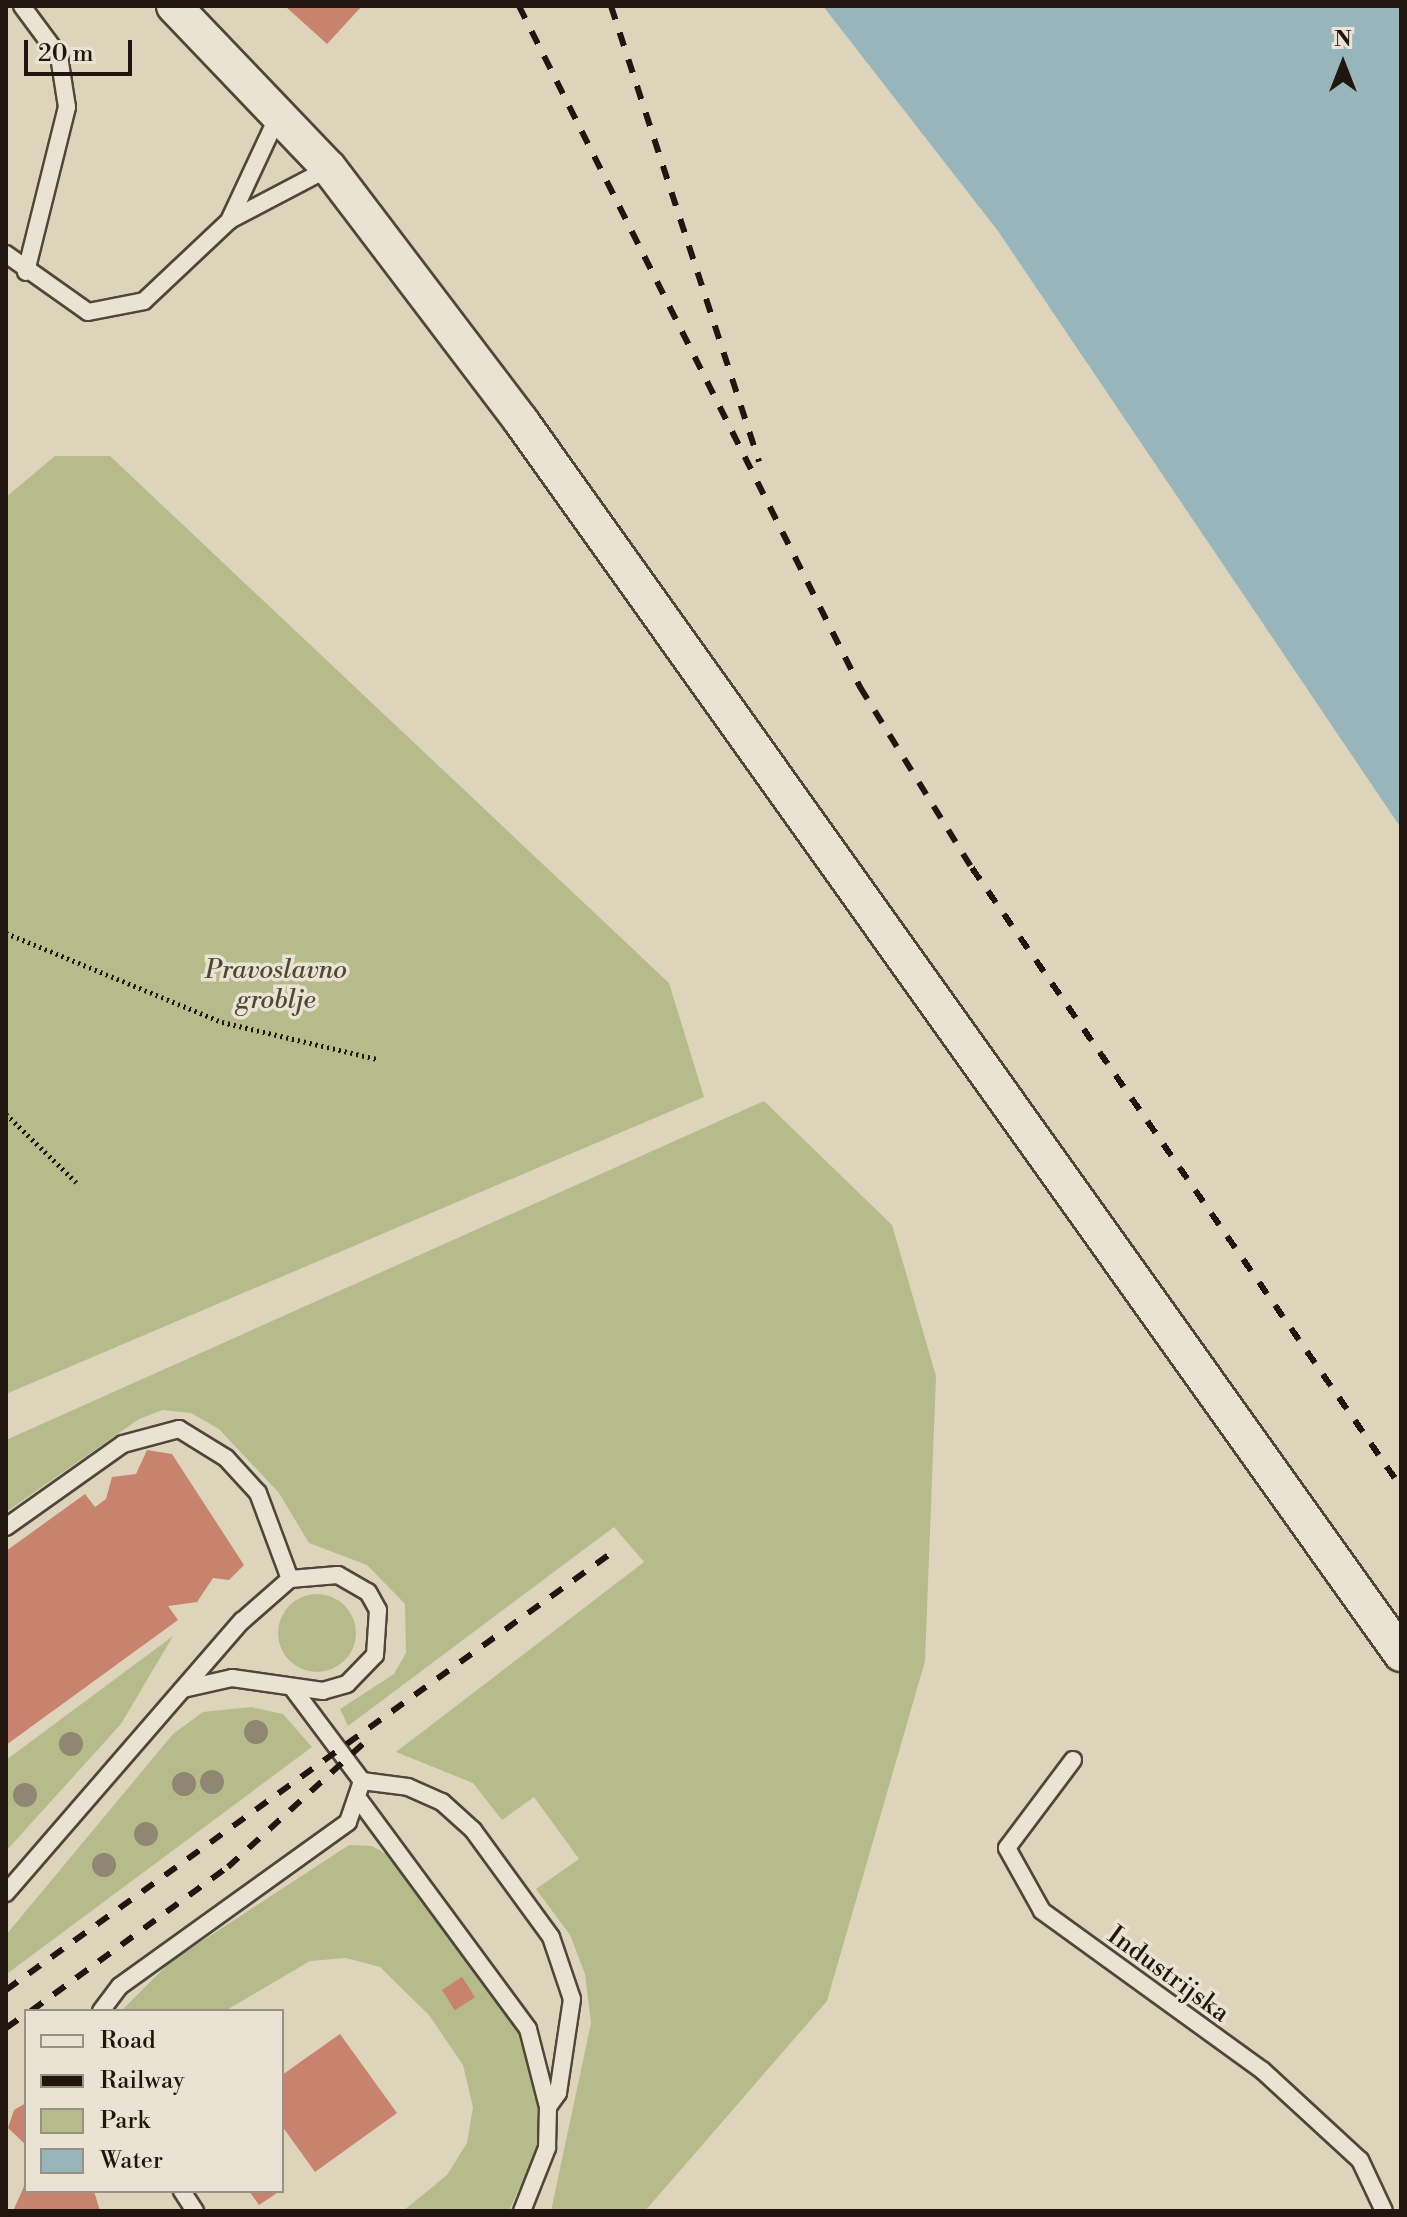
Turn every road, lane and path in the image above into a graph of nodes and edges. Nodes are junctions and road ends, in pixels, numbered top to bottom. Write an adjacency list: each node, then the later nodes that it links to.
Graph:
1 (22, 6): 7 (lane)
2 (174, 6): 3 (street)
3 (279, 112): 4 (street); 5 (lane)
4 (329, 168): 5 (lane); 14 (street)
5 (229, 221): 7 (lane)
6 (6, 254): 7 (lane)
7 (26, 272)
8 (6, 933): 9 (path)
9 (377, 1059)
10 (6, 1114): 11 (path)
11 (76, 1182)
12 (6, 1527): 13 (lane)
13 (290, 1579): 15 (lane); 16 (lane)
14 (1401, 1654)
15 (183, 1689): 16 (lane); 20 (lane)
16 (294, 1690): 18 (lane)
17 (1073, 1760): 26 (lane, Industrijska)
18 (362, 1781): 19 (lane); 22 (lane)
19 (360, 1801): 21 (lane); 22 (lane)
20 (6, 1893)
21 (103, 2009)
22 (548, 2107): 25 (lane)
23 (183, 2193): 24 (lane)
24 (195, 2211)
25 (522, 2211)
26 (1384, 2211)

